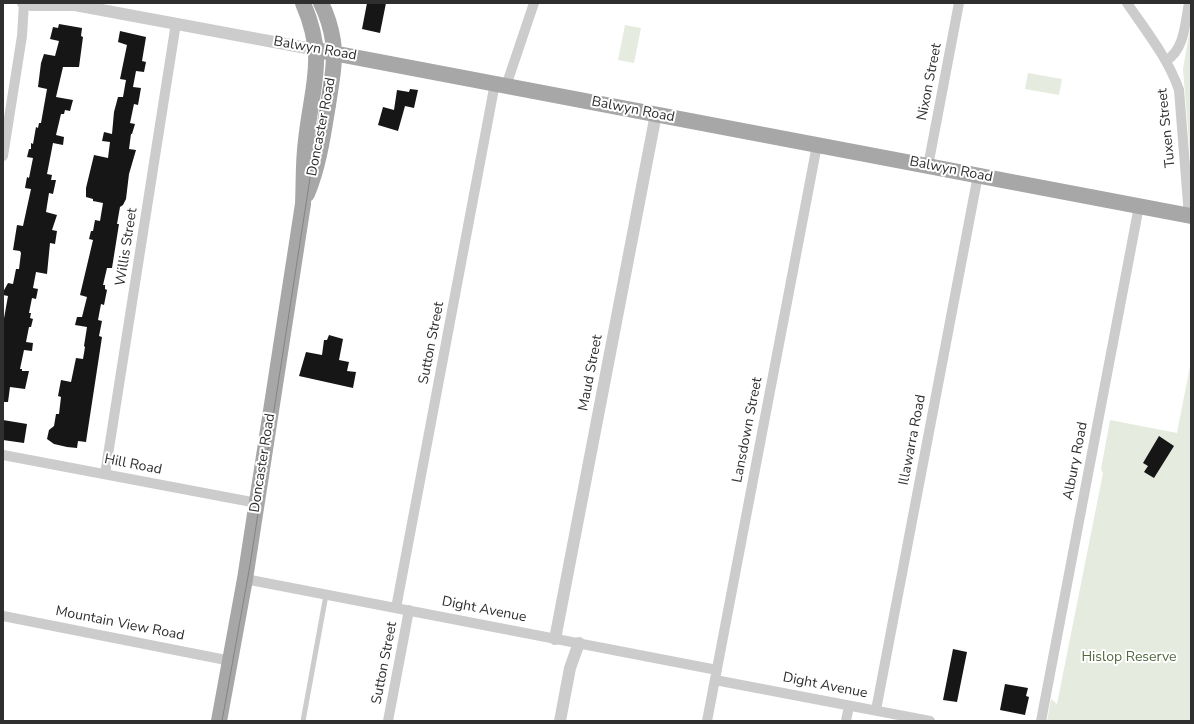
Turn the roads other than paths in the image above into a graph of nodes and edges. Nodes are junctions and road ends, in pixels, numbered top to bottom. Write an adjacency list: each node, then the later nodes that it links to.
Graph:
1 (26, 3): 7 (street, Balwyn Road); 16 (street)
2 (303, 3): 10 (main road, Doncaster Road)
3 (534, 3): 13 (street, Sutton Street)
4 (959, 3): 17 (street, Nixon Street)
5 (1127, 3): 12 (street, Tuxen Street)
6 (1189, 3): 12 (street)
7 (73, 4): 9 (street, Balwyn Road)
8 (324, 4): 11 (main road, Doncaster Road)
9 (176, 24): 10 (street, Balwyn Road); 23 (street, Willis Street)
10 (317, 50): 11 (main road, Balwyn Road); 19 (main road, Doncaster Road)
11 (334, 53): 13 (main road, Balwyn Road); 19 (main road, Doncaster Road)
12 (1166, 61): 21 (street, Tuxen Street)
13 (500, 84): 14 (main road, Balwyn Road); 27 (street, Sutton Street)
14 (656, 114): 15 (main road, Balwyn Road); 30 (street, Maud Street)
15 (817, 145): 17 (main road, Balwyn Road); 33 (street, Lansdown Street)
16 (3, 156)
17 (928, 166): 18 (main road, Balwyn Road)
18 (978, 175): 20 (main road, Balwyn Road); 35 (street, Illawarra Road)
19 (303, 204): 24 (main road, Doncaster Road)
20 (1139, 206): 21 (main road, Balwyn Road); 43 (street, Albury Road)
21 (1190, 216)
22 (3, 455): 23 (street, Hill Road)
23 (105, 474): 24 (street, Hill Road)
24 (257, 503): 25 (main road, Doncaster Road)
25 (245, 579): 26 (street, Dight Avenue); 32 (main road, Doncaster Road)
26 (326, 595): 27 (street, Dight Avenue); 37 (lane)
27 (396, 608): 28 (street, Dight Avenue)
28 (409, 610): 30 (street, Dight Avenue); 38 (street, Sutton Street)
29 (3, 616): 32 (street, Mountain View Road)
30 (555, 638): 31 (street, Dight Avenue)
31 (575, 642): 33 (street, Dight Avenue); 39 (street)
32 (231, 661): 36 (main road, Doncaster Road)
33 (716, 675): 34 (street, Dight Avenue); 40 (street, Lansdown Street)
34 (849, 706): 35 (street, Dight Avenue); 41 (street)
35 (876, 710): 42 (street, Dight Avenue)
36 (219, 721)
37 (303, 721)
38 (388, 721)
39 (560, 721)
40 (707, 721)
41 (846, 721)
42 (930, 721)
43 (1041, 721)

